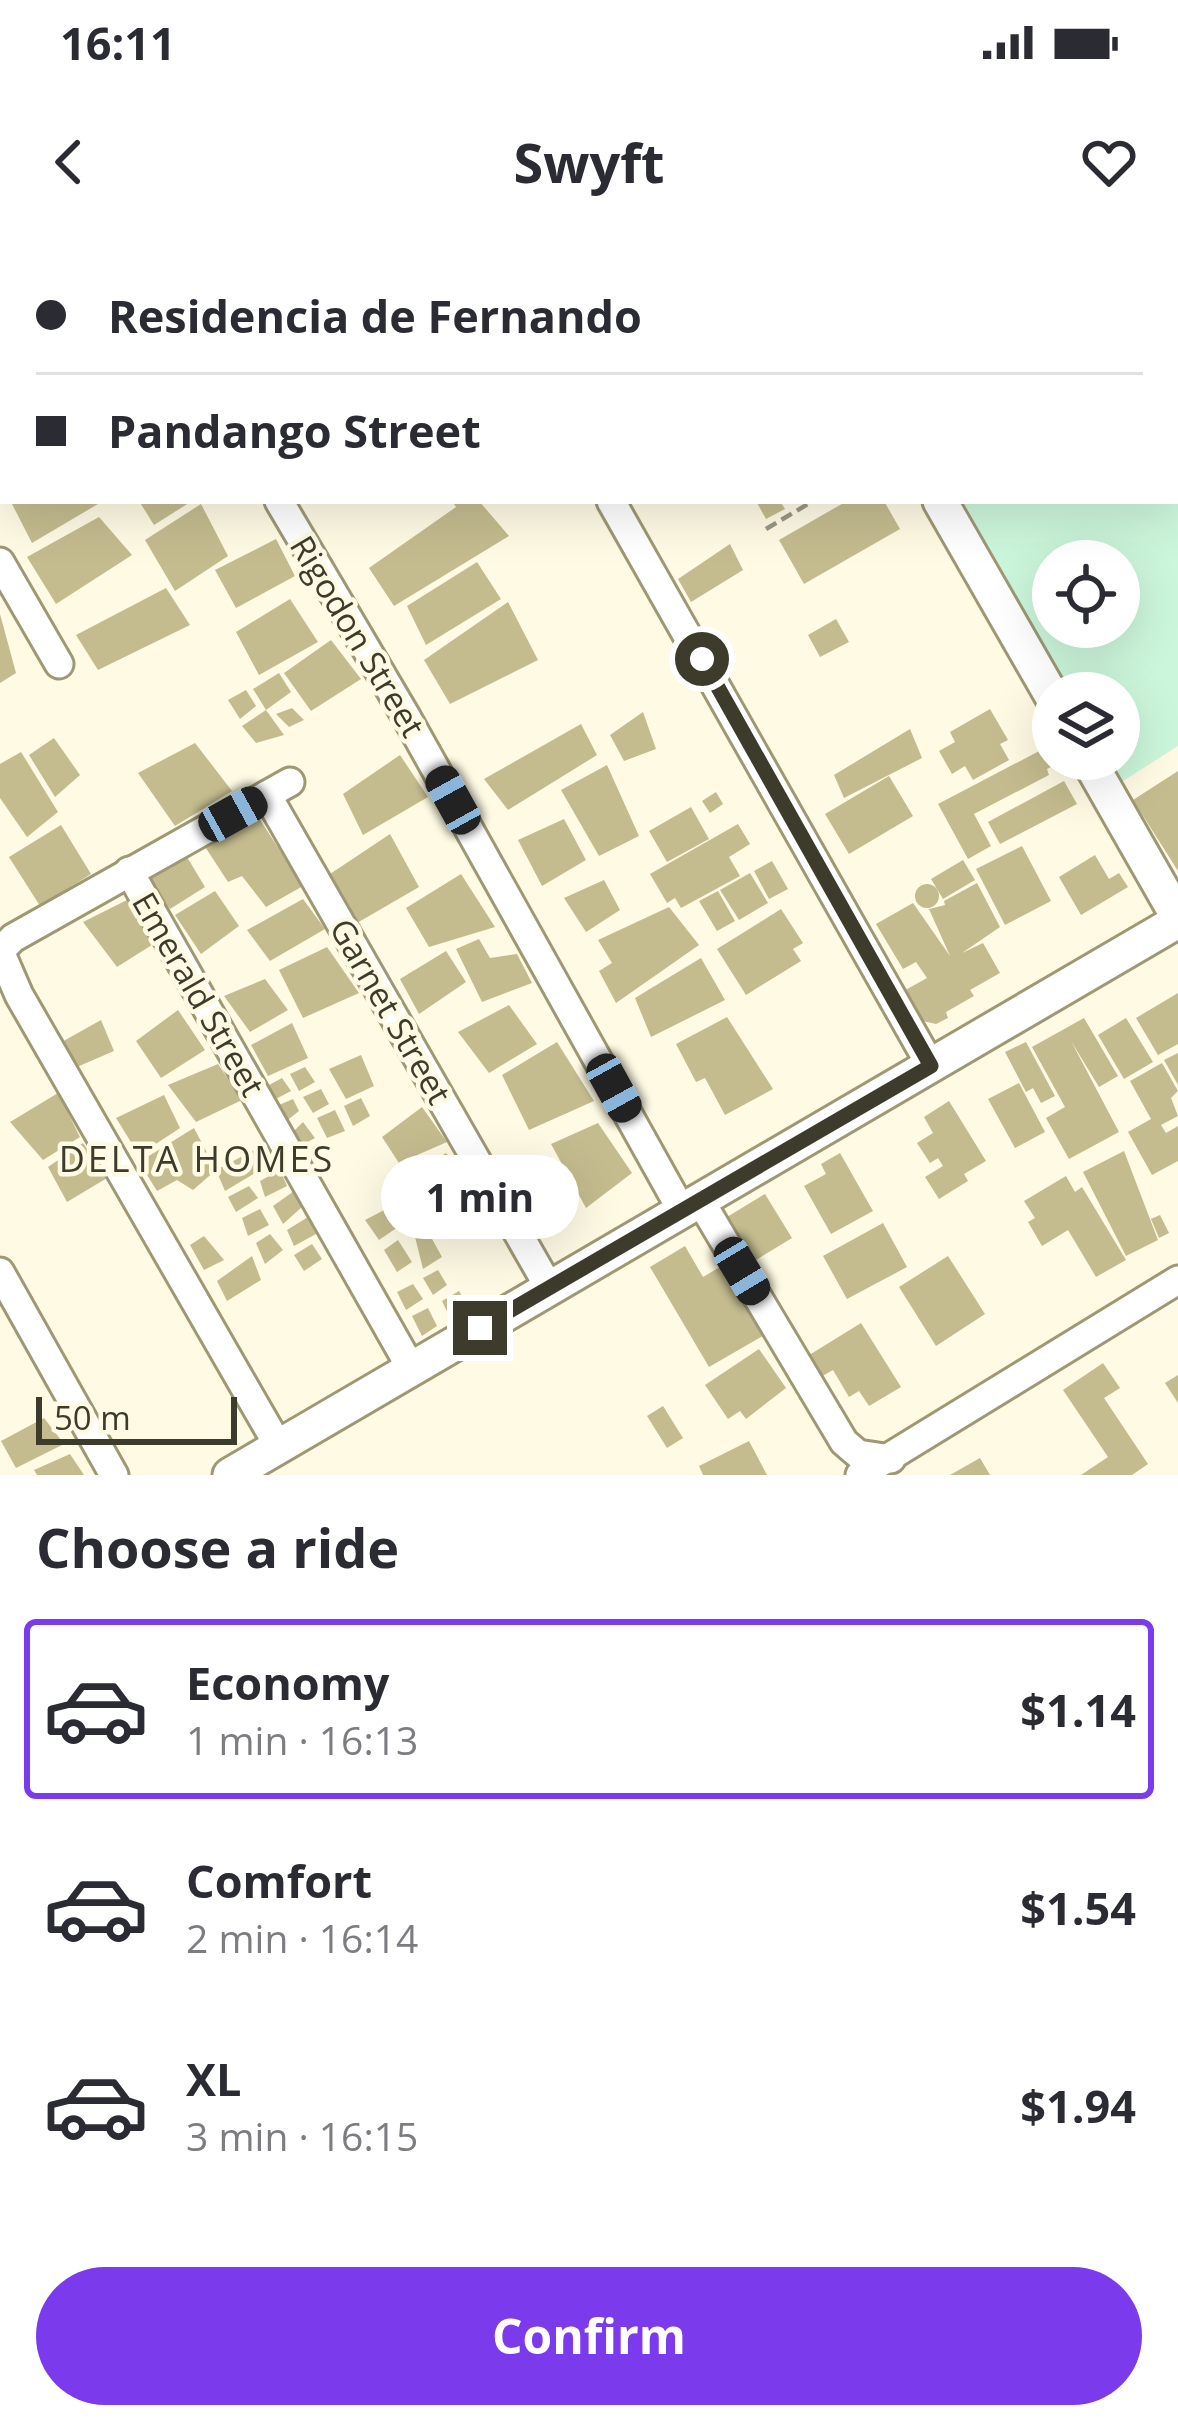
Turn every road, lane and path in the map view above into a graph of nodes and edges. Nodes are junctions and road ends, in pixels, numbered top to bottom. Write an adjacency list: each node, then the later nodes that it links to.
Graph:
1 (281, 504): 14 (street, Rigodon Street)
2 (613, 504): 13 (street)
3 (808, 504): 5 (path)
4 (942, 504): 8 (street)
5 (766, 529)
6 (0, 562): 7 (street)
7 (59, 664)
8 (1038, 672)
9 (1100, 780): 11 (street)
10 (130, 871): 12 (street); 17 (street, Garnet Street); 18 (street, Emerald Street)
11 (1178, 919): 13 (street)
12 (0, 951): 19 (street)
13 (931, 1066): 14 (street)
14 (692, 1206): 17 (street); 20 (street, Rigodon Street)
15 (0, 1272): 21 (street)
16 (1178, 1280): 20 (street)
17 (550, 1289): 18 (street)
18 (411, 1368): 19 (street)
19 (279, 1447): 22 (street)
20 (896, 1467): 23 (street)
21 (114, 1475)
22 (230, 1475)
23 (860, 1475)

